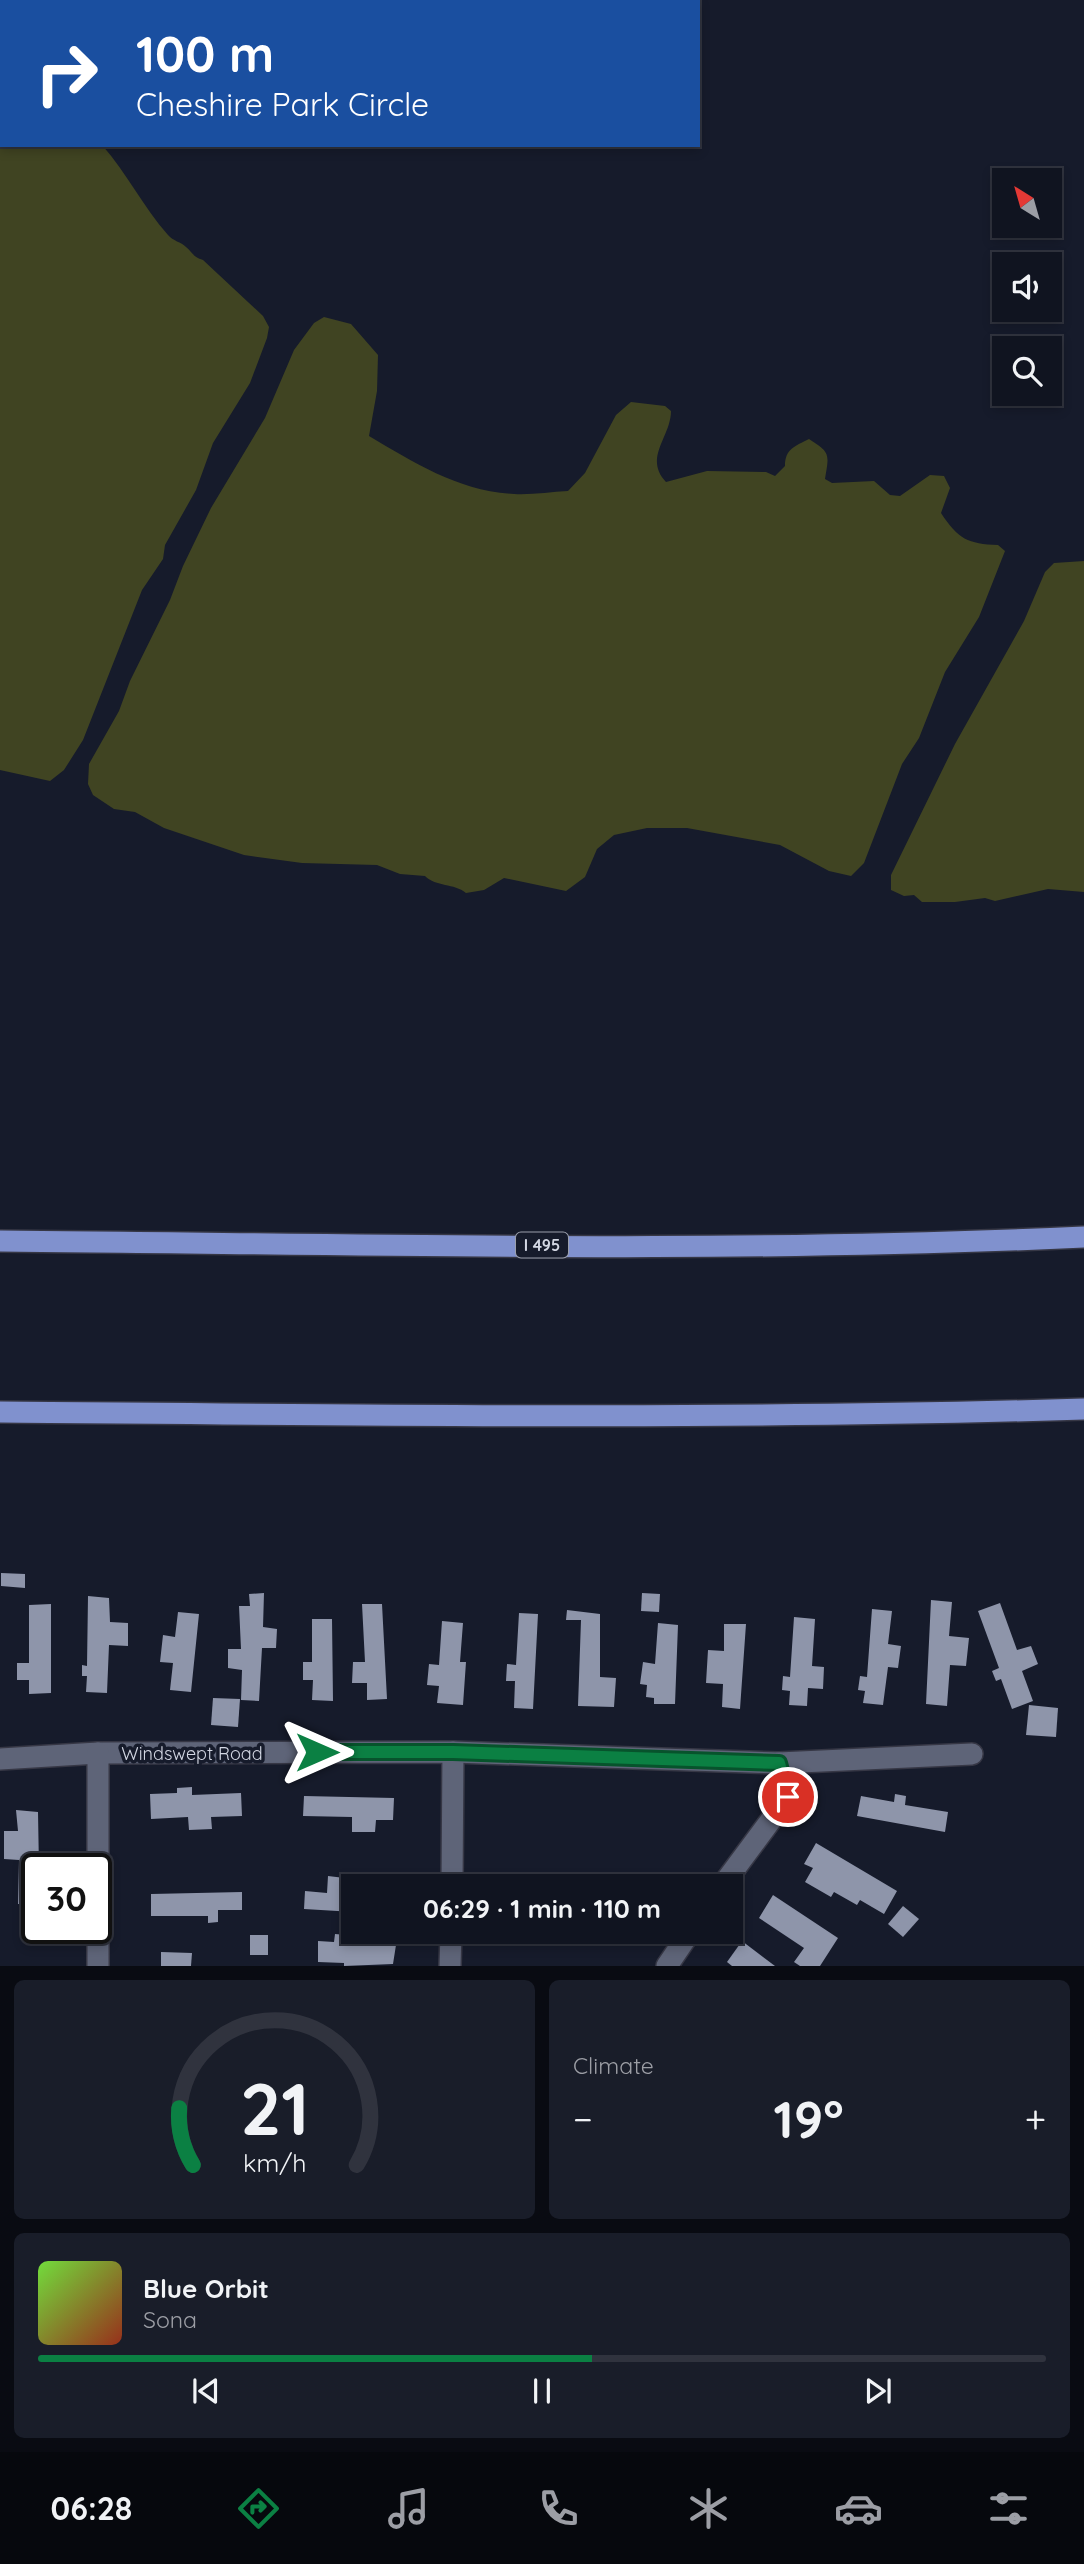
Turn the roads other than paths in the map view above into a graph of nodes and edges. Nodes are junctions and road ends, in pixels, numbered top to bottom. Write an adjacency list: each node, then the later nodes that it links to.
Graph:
1 (1084, 1237): 2 (highway, I 495)
2 (0, 1241)
3 (1084, 1409): 4 (highway)
4 (0, 1412)
5 (453, 1752): 6 (street, Windswept Road); 9 (street, Windswept Road); 10 (street)
6 (98, 1753): 8 (street, Windswept Road); 14 (street)
7 (972, 1754): 9 (street, Windswept Road)
8 (0, 1759)
9 (779, 1763): 11 (street)
10 (452, 1874)
11 (731, 1874)
12 (451, 1944): 15 (street)
13 (682, 1944): 16 (street)
14 (98, 1965)
15 (450, 1965)
16 (667, 1965)

